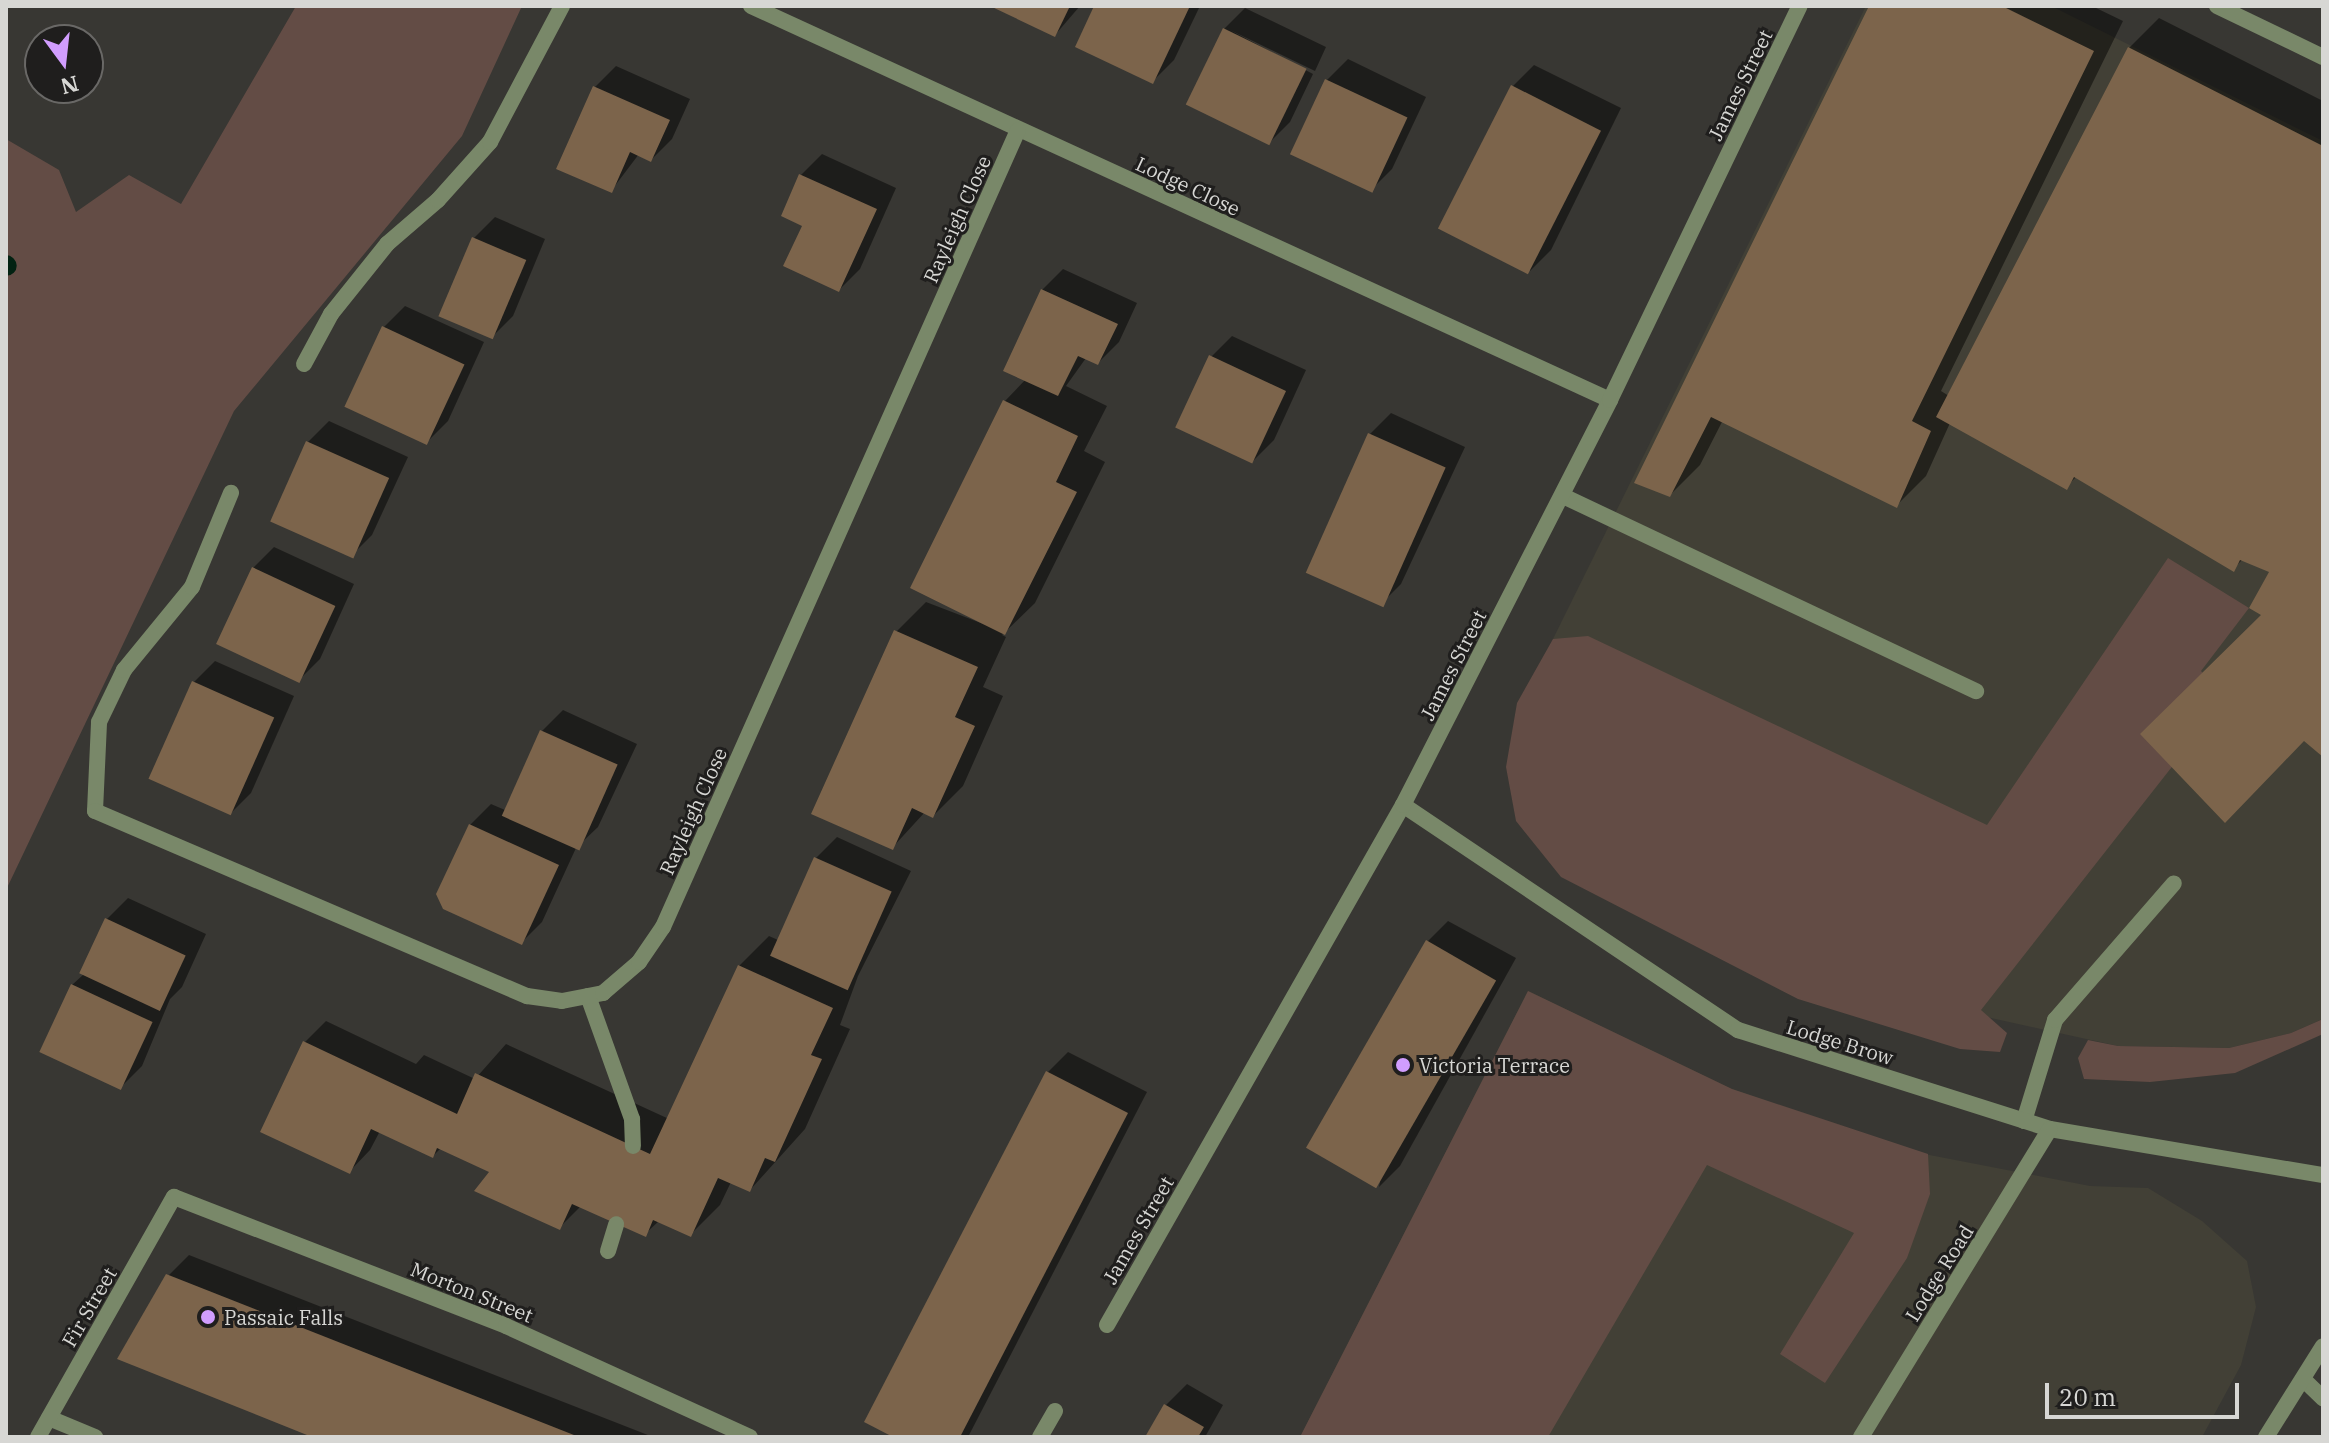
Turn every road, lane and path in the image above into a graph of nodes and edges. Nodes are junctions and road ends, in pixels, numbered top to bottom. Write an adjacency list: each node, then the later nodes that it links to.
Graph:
1 (562, 6): 7 (street)
2 (751, 6): 6 (street, Lodge Close)
3 (1800, 6): 8 (street, James Street)
4 (2217, 6): 5 (street)
5 (2323, 57)
6 (1018, 130): 8 (street, Lodge Close); 14 (street, Rayleigh Close)
7 (304, 364)
8 (1610, 400): 10 (street, James Street)
9 (231, 493): 14 (street, Rayleigh Close)
10 (1563, 496): 11 (street); 12 (street, James Street)
11 (1976, 691)
12 (1403, 805): 15 (street, Lodge Brow); 22 (street, James Street)
13 (2174, 883): 15 (street)
14 (588, 996): 17 (street)
15 (2024, 1121): 16 (street, Lodge Brow)
16 (2050, 1129): 18 (street, Lodge Brow); 32 (street, Lodge Road)
17 (633, 1146)
18 (2323, 1175)
19 (174, 1197): 27 (street, Fir Street); 28 (street, Morton Street)
20 (616, 1224): 21 (street)
21 (608, 1251)
22 (1107, 1325)
23 (2323, 1346): 24 (street)
24 (2303, 1379): 25 (street); 33 (street)
25 (2323, 1398)
26 (1055, 1411): 31 (street)
27 (49, 1418): 29 (street, Fir Street); 30 (street)
28 (742, 1435)
29 (38, 1437)
30 (95, 1437)
31 (1040, 1437)
32 (1861, 1437)
33 (2266, 1437)

